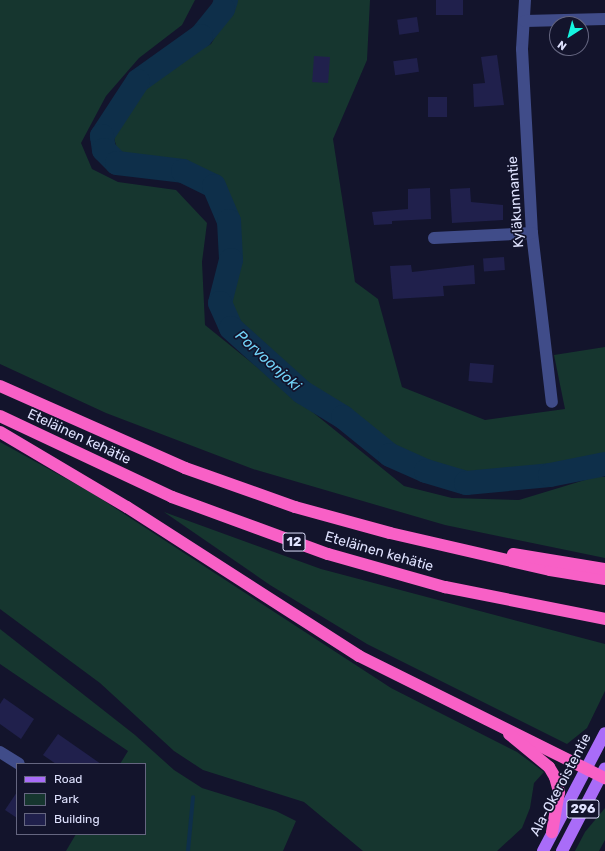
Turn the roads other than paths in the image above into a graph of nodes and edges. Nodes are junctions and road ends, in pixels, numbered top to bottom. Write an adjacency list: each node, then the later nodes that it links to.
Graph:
1 (525, 0): 3 (street, Kyläkunnantie)
2 (605, 19): 3 (street)
3 (525, 22): 4 (street, Kyläkunnantie)
4 (532, 233): 5 (street); 7 (street, Kyläkunnantie)
5 (434, 238)
6 (0, 386): 10 (highway, Eteläinen kehätie / 12)
7 (552, 402)
8 (0, 416): 13 (highway, Eteläinen kehätie / 12)
9 (0, 432): 14 (highway)
10 (390, 533): 11 (highway); 12 (highway, Eteläinen kehätie / 12)
11 (605, 569)
12 (605, 579)
13 (605, 619)
14 (500, 728): 18 (highway); 20 (highway)
15 (605, 733): 18 (main road, Ala-Okeroistentie / 296)
16 (0, 752): 17 (street)
17 (17, 763)
18 (585, 770): 19 (highway); 20 (main road, Ala-Okeroistentie / 296)
19 (603, 774): 22 (main road, 296)
20 (552, 832): 21 (main road, Ala-Okeroistentie / 296)
21 (543, 851)
22 (562, 851)

